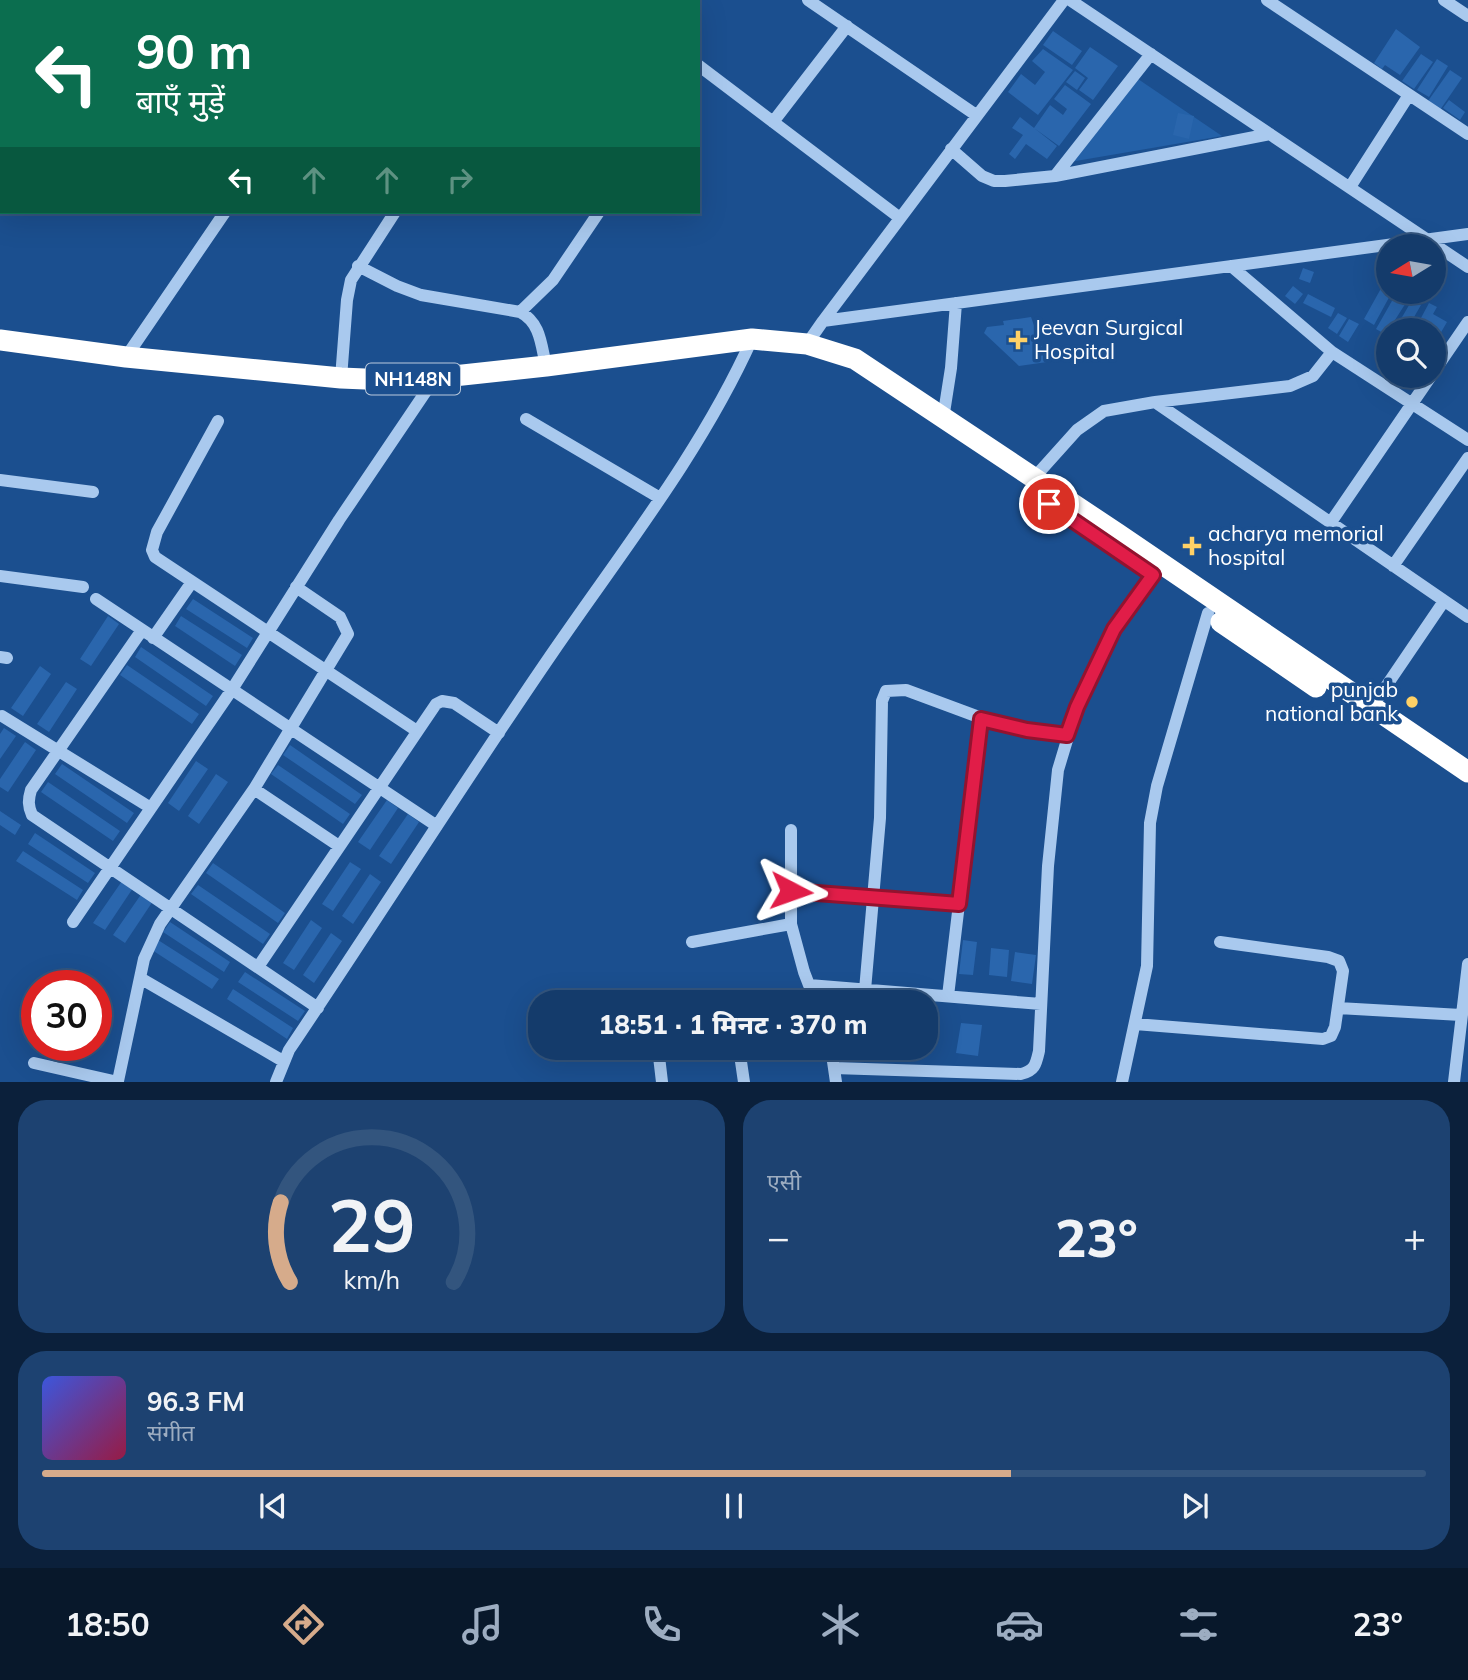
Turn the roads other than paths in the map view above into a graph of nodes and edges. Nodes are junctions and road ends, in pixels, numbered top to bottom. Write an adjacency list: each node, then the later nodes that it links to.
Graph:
1 (808, 0): 7 (street)
2 (1064, 0): 11 (street)
3 (1070, 0): 8 (street)
4 (1267, 0): 10 (street)
5 (1444, 0): 6 (street)
6 (1468, 16)
7 (847, 26): 11 (street); 12 (street)
8 (1151, 54): 13 (street); 16 (street)
9 (700, 67): 12 (street)
10 (1409, 95): 14 (street); 17 (street)
11 (976, 115): 15 (street)
12 (773, 122): 21 (street)
13 (1270, 134): 16 (street); 17 (street)
14 (1468, 134)
15 (951, 149): 16 (street); 21 (street)
16 (1055, 176)
17 (1350, 187): 22 (street)
18 (224, 214): 39 (street)
19 (394, 214): 27 (street)
20 (598, 214): 31 (street)
21 (900, 218): 32 (street)
22 (1420, 234)
23 (1468, 234): 24 (street)
24 (1446, 237)
25 (1376, 246): 28 (street)
26 (1446, 252): 29 (street)
27 (358, 266): 31 (street); 41 (street)
28 (1231, 266): 30 (street); 37 (street)
29 (1468, 267)
30 (956, 303): 32 (street); 47 (street)
31 (520, 312): 40 (street)
32 (824, 321): 36 (street)
33 (1468, 322): 38 (street)
34 (752, 339): 36 (highway, NH148N); 40 (highway, NH148N); 54 (street)
35 (0, 340): 39 (highway, NH148N)
36 (815, 347): 47 (highway, NH148N); 57 (highway)
37 (1332, 352): 44 (street); 45 (street)
38 (1446, 354)
39 (126, 358): 41 (highway, NH148N)
40 (546, 366): 42 (highway, NH148N)
41 (341, 378): 42 (highway, NH148N)
42 (435, 378): 60 (street)
43 (1422, 388): 45 (street)
44 (1155, 402): 51 (street); 55 (street)
45 (1412, 403): 49 (street); 55 (street)
46 (526, 419): 54 (street)
47 (943, 419): 51 (highway, NH148N)
48 (218, 421): 59 (street)
49 (1468, 440)
50 (1468, 458): 56 (street)
51 (1033, 479): 71 (highway, NH148N)
52 (0, 480): 53 (street)
53 (93, 492)
54 (660, 498): 76 (street)
55 (1331, 523): 56 (street)
56 (1393, 566): 63 (street)
57 (1153, 575): 65 (highway); 77 (street)
58 (0, 576): 61 (street)
59 (192, 582): 67 (street); 68 (street)
60 (296, 586): 67 (street); 69 (street)
61 (83, 587)
62 (96, 599): 66 (street)
63 (1444, 601): 64 (street); 71 (street)
64 (1466, 610)
65 (1208, 613): 81 (highway); 108 (street)
66 (142, 630): 68 (street); 78 (street)
67 (266, 632): 69 (street); 70 (street)
68 (153, 638): 70 (street)
69 (327, 672): 74 (street); 75 (street)
70 (231, 691): 74 (street); 83 (street)
71 (1371, 707): 79 (highway, NH148N)
72 (981, 719): 77 (street); 89 (street); 90 (street)
73 (1, 720): 78 (street)
74 (289, 729): 80 (street); 82 (street)
75 (417, 731): 76 (street); 80 (street)
76 (499, 733): 84 (street)
77 (1067, 735): 104 (street)
78 (58, 751): 83 (street); 87 (street)
79 (1468, 772)
80 (378, 788): 84 (street); 86 (street)
81 (1468, 788)
82 (254, 789): 86 (street); 91 (street)
83 (150, 808): 87 (street)
84 (437, 826): 105 (street)
85 (791, 830): 88 (street)
86 (339, 846): 97 (street)
87 (110, 867): 91 (street); 92 (street)
88 (791, 891): 89 (street); 93 (street)
89 (874, 897): 90 (street); 101 (street)
90 (959, 904): 103 (street)
91 (171, 908): 97 (street); 98 (street)
92 (73, 922)
93 (792, 924): 94 (street); 99 (street)
94 (692, 942)
95 (1220, 942): 106 (street)
96 (1468, 964): 107 (street)
97 (258, 967): 105 (street)
98 (140, 978): 111 (street); 115 (street)
99 (809, 985): 100 (street); 101 (street)
100 (811, 990)
101 (865, 990)
102 (938, 995): 103 (street)
103 (948, 996): 104 (street)
104 (1041, 1004): 114 (street)
105 (318, 1008): 111 (street)
106 (1338, 1008): 107 (street); 108 (street)
107 (1461, 1015): 113 (street)
108 (1135, 1024): 119 (street)
109 (659, 1060): 117 (street)
110 (741, 1060): 118 (street)
111 (283, 1061): 116 (street)
112 (34, 1063): 115 (street)
113 (1459, 1073)
114 (835, 1075)
115 (118, 1082)
116 (276, 1082)
117 (662, 1082)
118 (744, 1082)
119 (1122, 1082)

